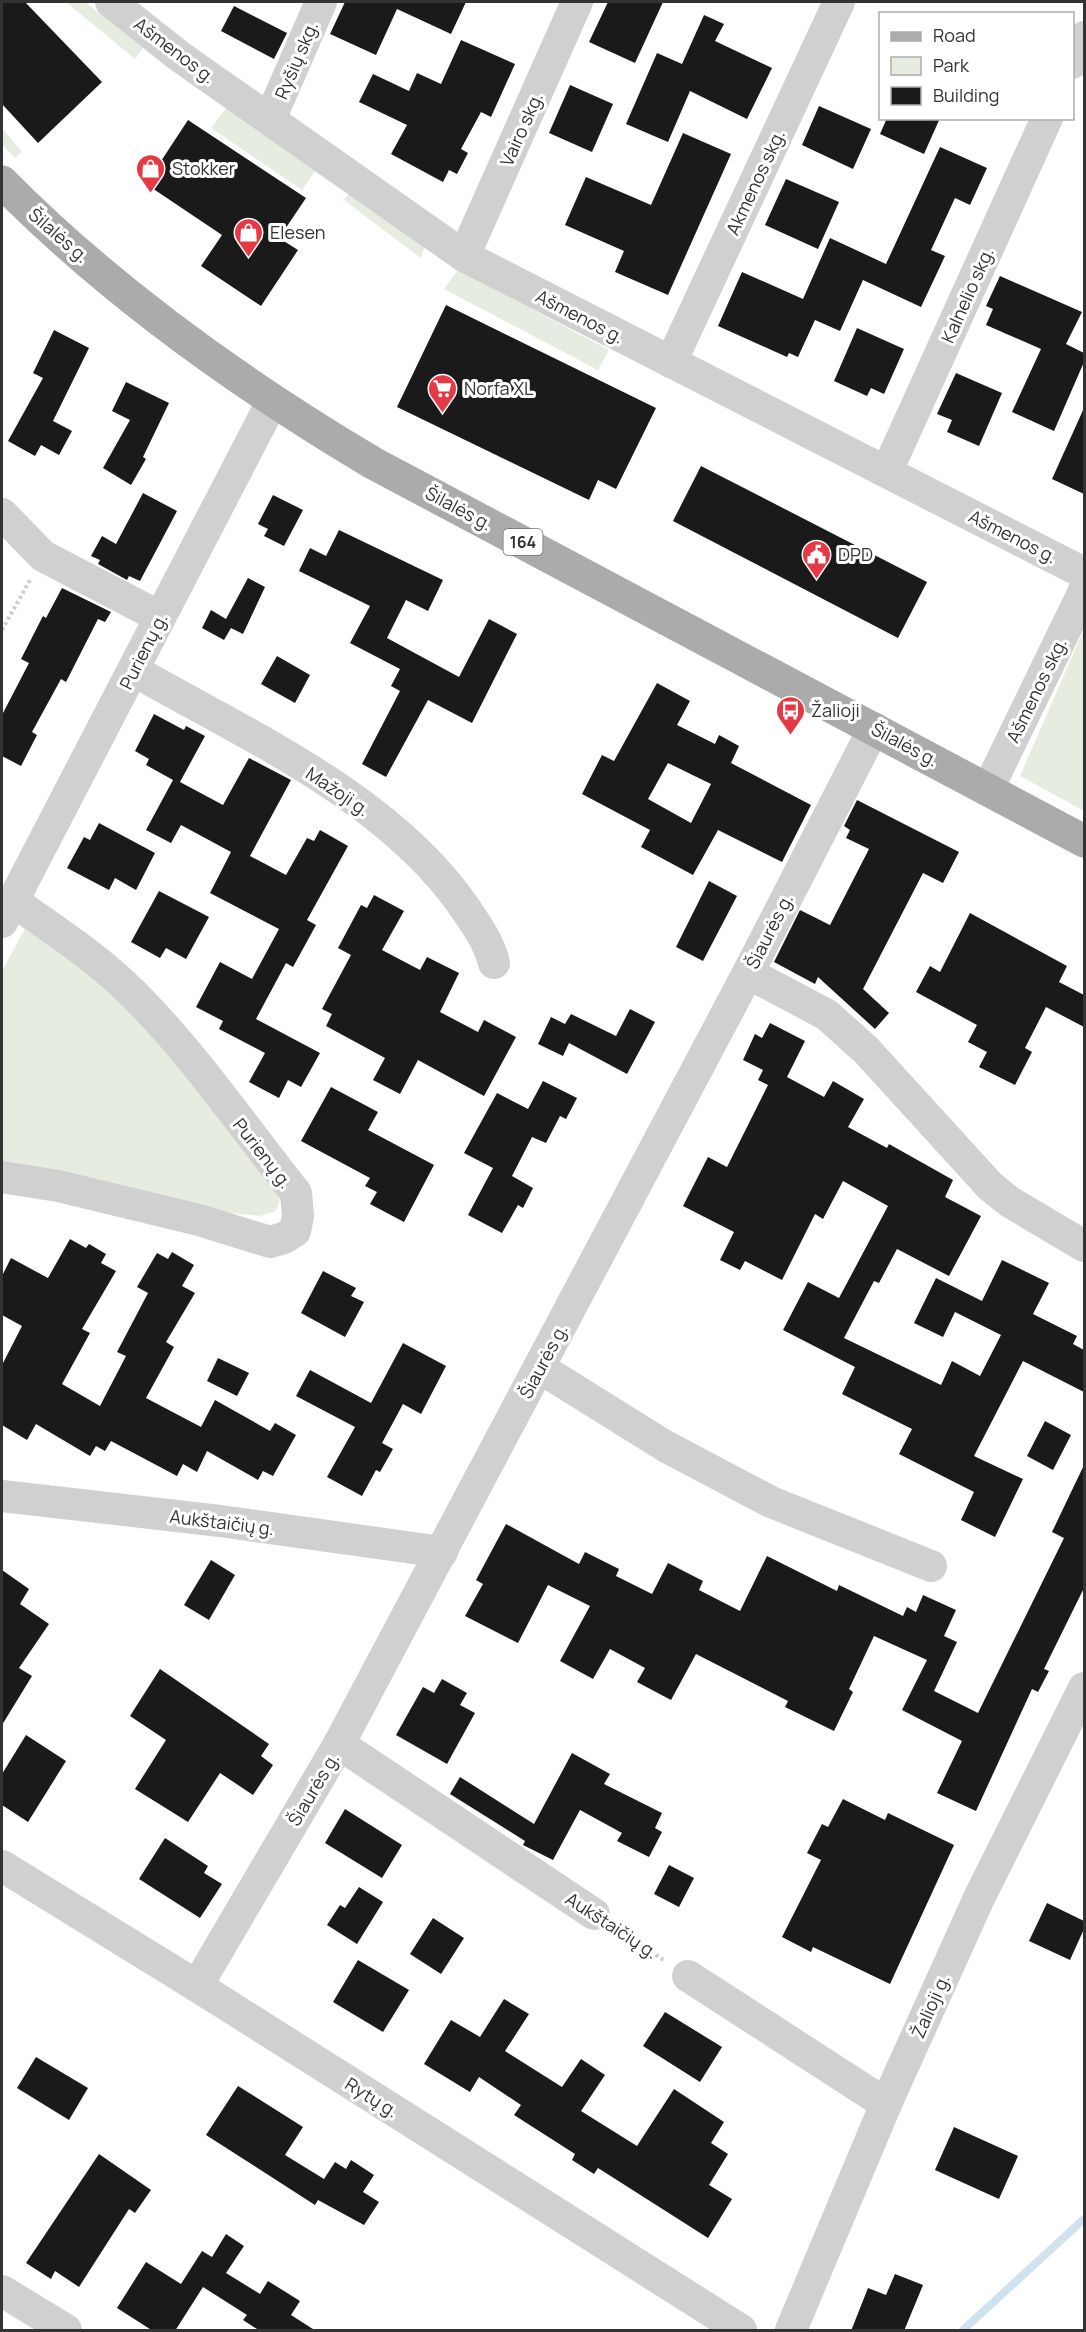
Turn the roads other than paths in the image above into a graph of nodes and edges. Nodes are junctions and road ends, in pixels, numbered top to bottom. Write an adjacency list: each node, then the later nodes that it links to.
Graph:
1 (111, 2): 7 (street, Ašmenos g.)
2 (321, 2): 7 (street, Ryšių skg.)
3 (577, 2): 10 (street, Vairo skg.)
4 (839, 2): 11 (street, Akmenos skg.)
5 (1084, 37): 6 (street)
6 (1074, 59)
7 (270, 119): 10 (street, Ašmenos g.)
8 (1046, 120): 13 (street, Kalnelio skg.)
9 (2, 182): 12 (main road, Šilalės g. / 164)
10 (464, 256): 11 (street, Ašmenos g.)
11 (671, 362): 13 (street, Ašmenos g.)
12 (273, 400): 17 (street, Purienų g.); 19 (main road, Šilalės g. / 164)
13 (887, 471): 15 (street, Ašmenos g.)
14 (2, 514): 17 (street)
15 (1084, 573)
16 (1084, 591): 20 (street, Ašmenos skg.)
17 (160, 617): 18 (street, Purienų g.)
18 (133, 670): 22 (street, Purienų g.); 23 (street, Mažoji g.)
19 (874, 728): 20 (main road, Šilalės g. / 164); 24 (street, Šiaurės g.)
20 (988, 789): 21 (main road, Šilalės g. / 164)
21 (1084, 841)
22 (7, 911): 25 (street, Purienų g.)
23 (494, 963)
24 (748, 973): 26 (street); 27 (street, Šiaurės g.)
25 (2, 1177)
26 (1084, 1246)
27 (540, 1368): 29 (street, Šiaurės g.); 30 (street)
28 (2, 1496): 29 (street, Aukštaičių g.)
29 (442, 1551): 32 (street, Šiaurės g.)
30 (932, 1566)
31 (1084, 1688): 37 (street, Žalioji g.)
32 (339, 1744): 34 (street, Aukštaičių g.); 36 (street, Šiaurės g.)
33 (2, 1866): 36 (street, Rytų g.)
34 (594, 1914)
35 (688, 1976): 37 (street)
36 (197, 1986): 40 (street, Rytų g.)
37 (886, 2104): 41 (street, Žalioji g.)
38 (2, 2291): 39 (street)
39 (66, 2331)
40 (741, 2331)
41 (791, 2331)

